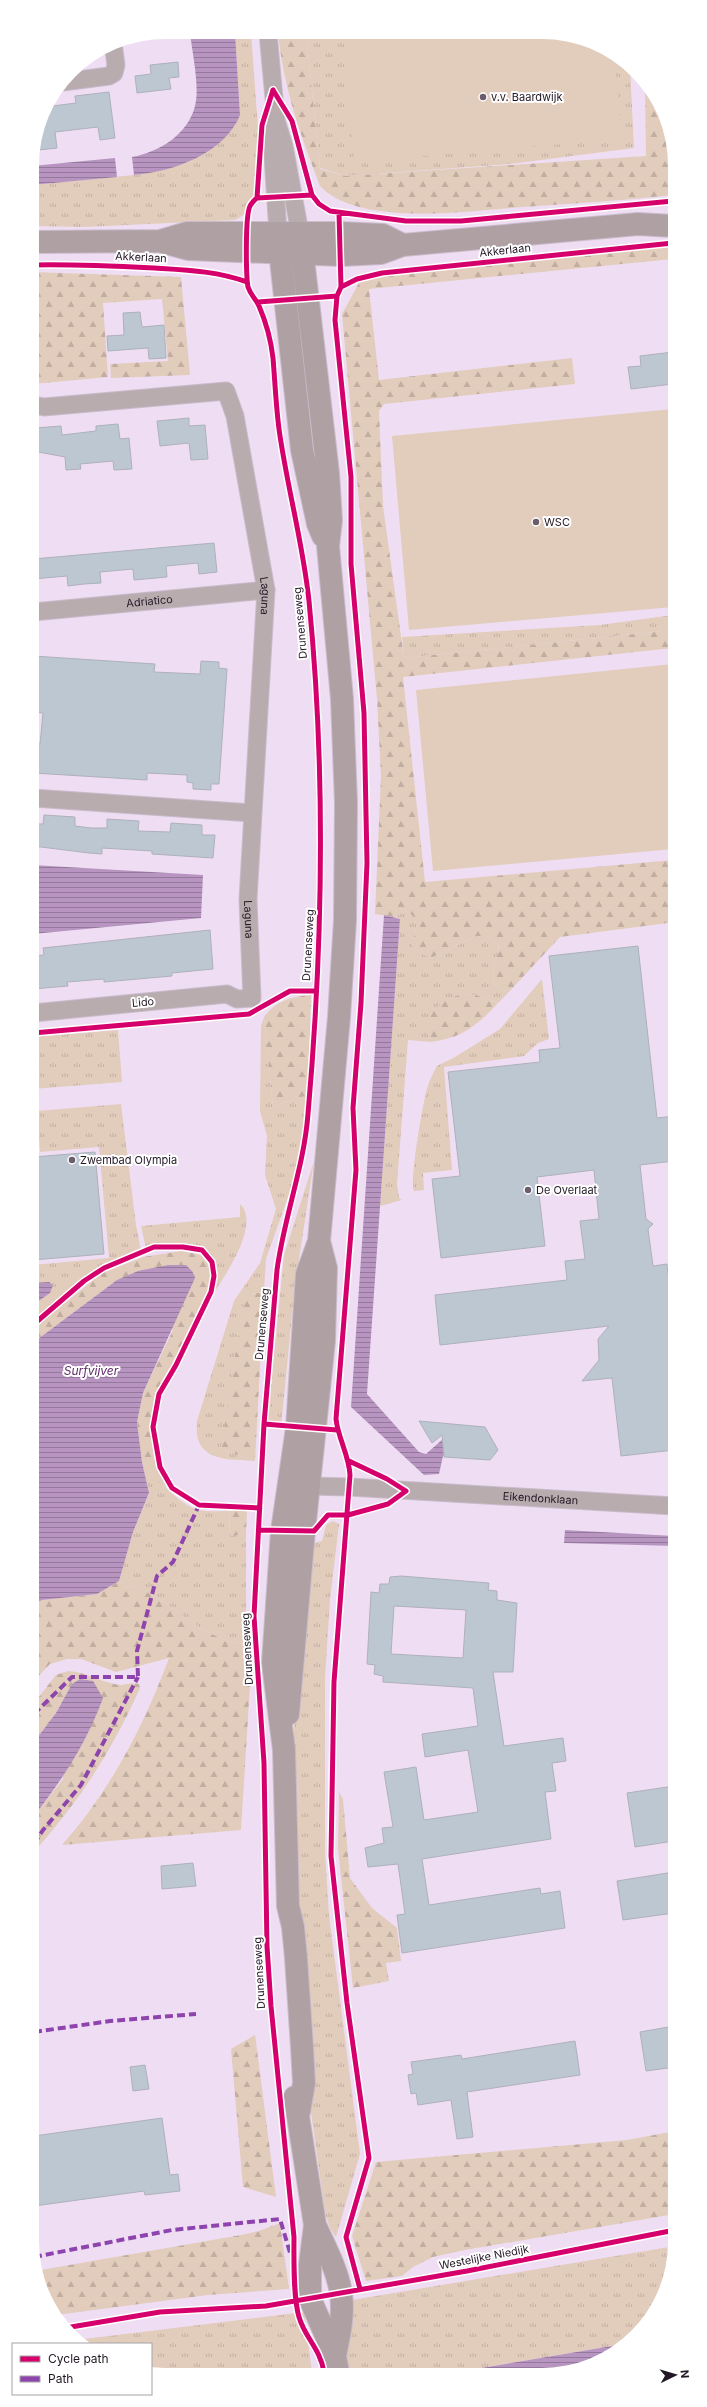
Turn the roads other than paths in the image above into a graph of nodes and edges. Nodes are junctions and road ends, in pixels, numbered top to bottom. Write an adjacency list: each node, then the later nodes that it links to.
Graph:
1 (269, 39): 4 (street)
2 (114, 50): 3 (street)
3 (72, 81)
4 (276, 120): 9 (street); 10 (street)
5 (668, 215): 6 (street, Akkerlaan)
6 (638, 224): 7 (street, Akkerlaan); 10 (street, Akkerlaan)
7 (668, 226)
8 (39, 242): 9 (street, Akkerlaan)
9 (279, 242): 10 (street, Akkerlaan); 12 (street)
10 (302, 243): 12 (street)
11 (39, 406): 13 (street, Laguna)
12 (328, 546): 19 (street)
13 (266, 590): 14 (street, Adriatico); 16 (street, Laguna)
14 (39, 611)
15 (39, 798): 16 (street)
16 (252, 813): 17 (street, Laguna)
17 (252, 998): 18 (street, Lido)
18 (39, 1011)
19 (319, 1242): 20 (street); 21 (street)
20 (288, 1481): 21 (street); 23 (street)
21 (309, 1486): 22 (street, Eikendonklaan); 23 (street)
22 (668, 1506)
23 (284, 1750): 24 (street)
24 (315, 2225): 25 (street); 25 (street)
25 (337, 2363)

